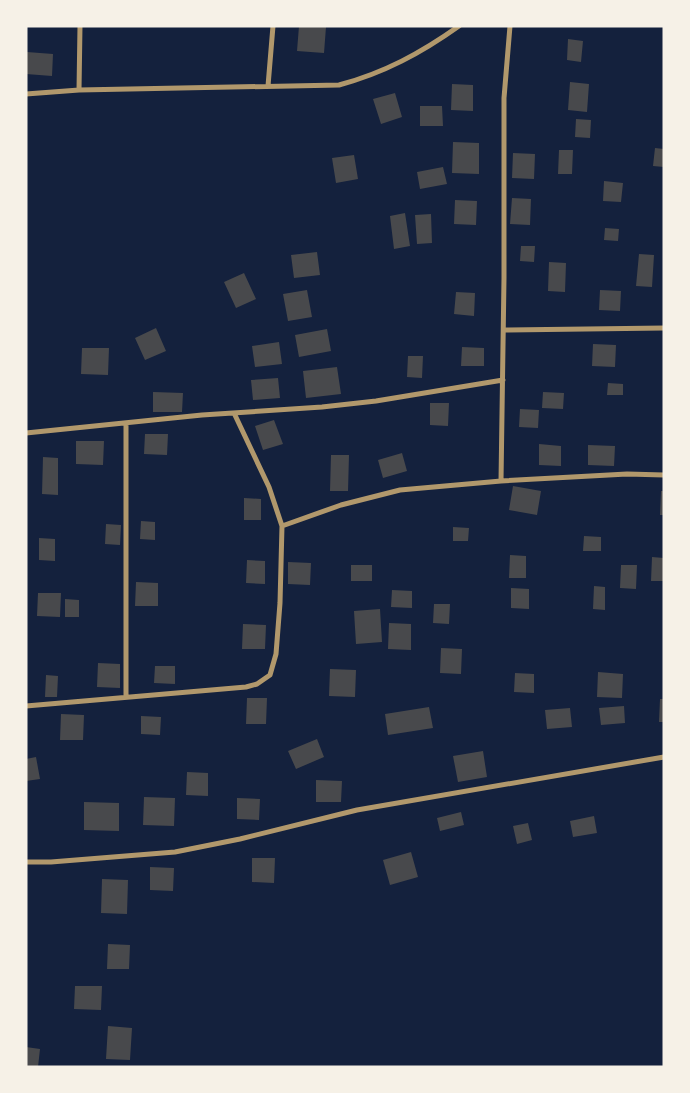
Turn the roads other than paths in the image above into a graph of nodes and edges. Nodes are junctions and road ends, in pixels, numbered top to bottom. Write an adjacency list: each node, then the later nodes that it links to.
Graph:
1 (80, 26): 6 (street)
2 (273, 26): 5 (street)
3 (459, 26): 5 (street)
4 (510, 26): 9 (street)
5 (268, 86): 6 (street)
6 (79, 90): 7 (street)
7 (26, 94)
8 (664, 328): 9 (street)
9 (504, 330): 10 (street)
10 (503, 380): 11 (street); 15 (street)
11 (234, 413): 12 (street); 16 (street)
12 (126, 423): 13 (street); 17 (street)
13 (26, 433)
14 (664, 475): 15 (street)
15 (501, 480): 16 (street)
16 (282, 526): 17 (street)
17 (126, 697): 18 (street)
18 (26, 706)
19 (664, 757): 20 (street)
20 (26, 862)

